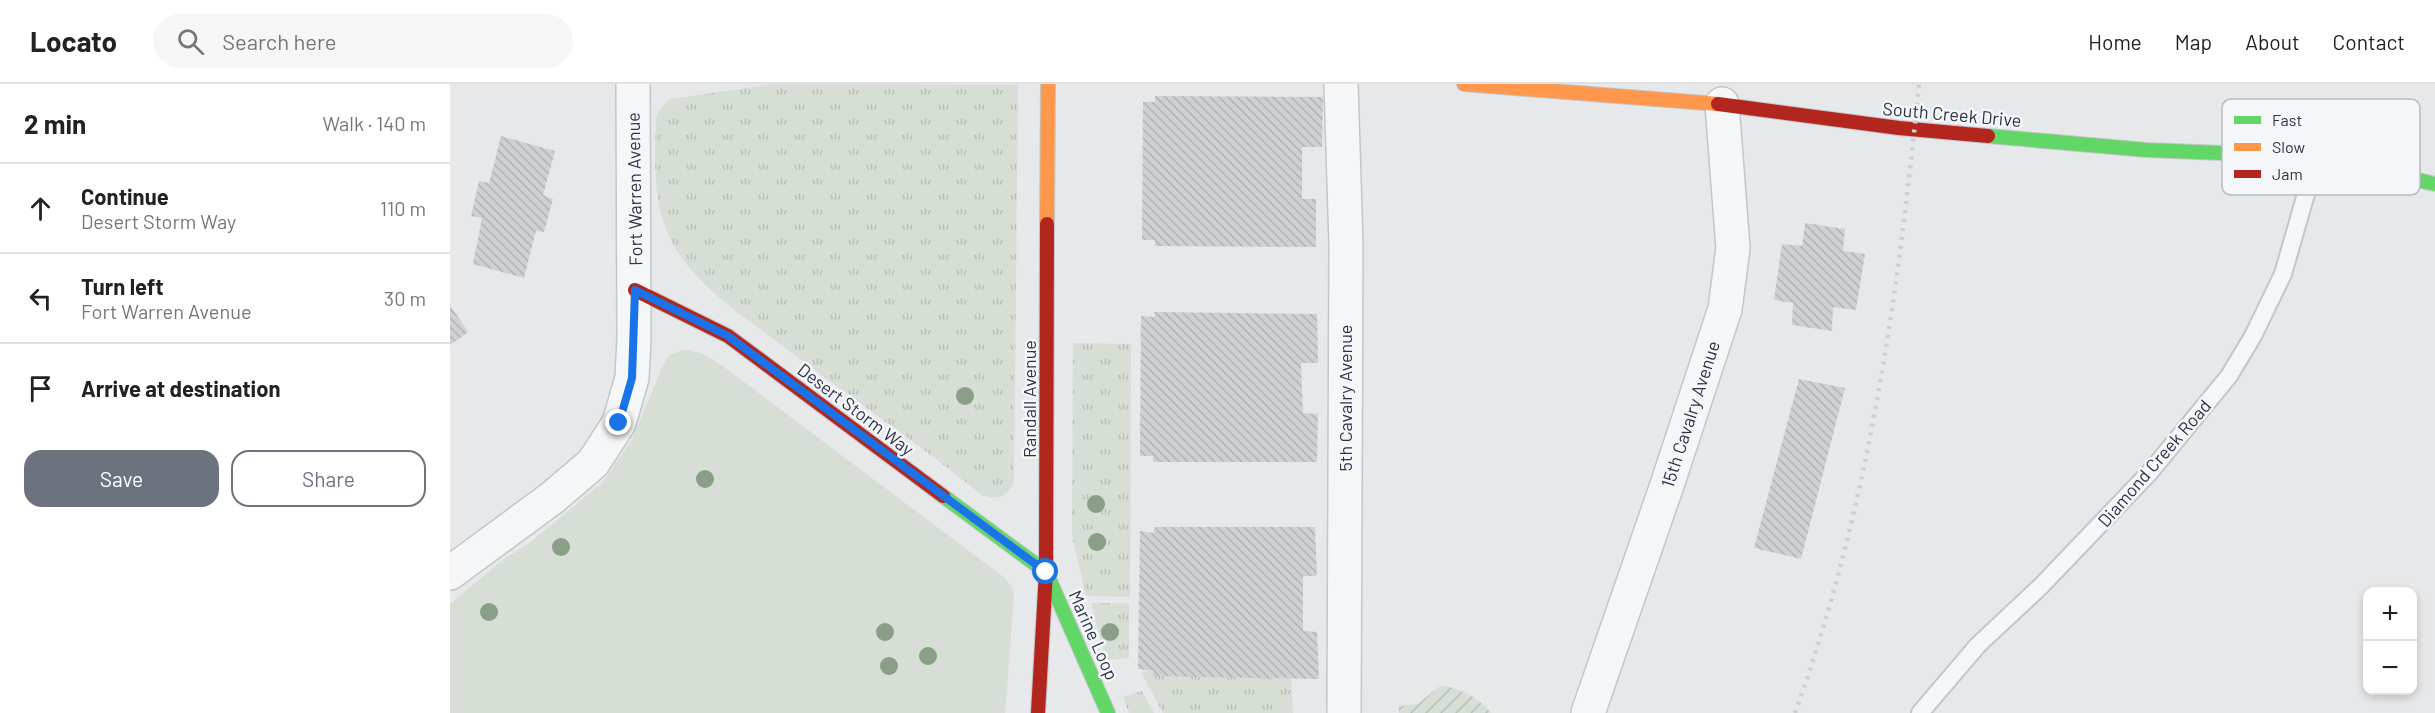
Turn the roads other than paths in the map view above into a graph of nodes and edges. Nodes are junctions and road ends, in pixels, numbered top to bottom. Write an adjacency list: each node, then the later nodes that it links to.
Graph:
1 (1048, 84): 11 (street, Randall Avenue)
2 (1341, 84): 15 (street, 5th Cavalry Avenue)
3 (1464, 84): 5 (street, South Creek Drive)
4 (639, 85): 10 (street, Fort Warren Avenue)
5 (1714, 97): 6 (street, South Creek Drive); 16 (street, 15th Cavalry Avenue)
6 (2222, 153)
7 (2420, 181): 8 (street, South Creek Drive)
8 (2435, 184)
9 (2306, 195): 17 (lane, Diamond Creek Road)
10 (635, 290): 11 (street, Desert Storm Way); 12 (street, Fort Warren Avenue)
11 (1046, 572): 13 (street, Randall Avenue); 14 (street, Marine Loop)
12 (450, 573)
13 (1038, 713)
14 (1108, 713)
15 (1344, 713)
16 (1588, 713)
17 (1920, 713)

